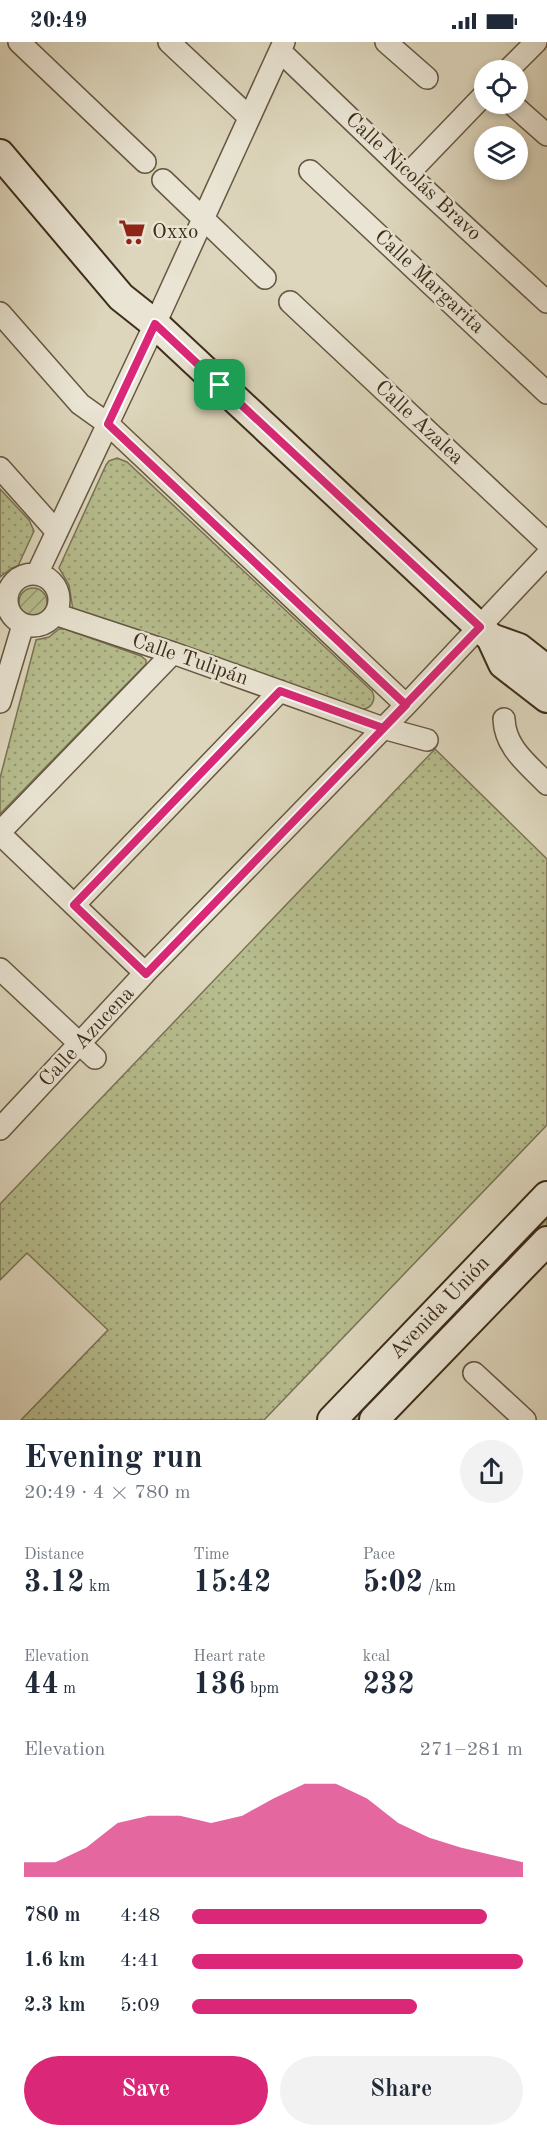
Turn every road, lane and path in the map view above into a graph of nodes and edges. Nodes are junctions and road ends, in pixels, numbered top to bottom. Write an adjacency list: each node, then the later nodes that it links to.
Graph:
1 (20, 42): 13 (street)
2 (169, 42): 10 (street)
3 (387, 42): 7 (street)
4 (536, 42): 6 (street)
5 (282, 46): 10 (street); 15 (street, Calle Nicolás Bravo)
6 (518, 60)
7 (427, 78)
8 (474, 105): 15 (street)
9 (523, 114): 11 (street)
10 (249, 117): 17 (street)
11 (547, 135)
12 (0, 154): 22 (street)
13 (145, 162)
14 (310, 171): 23 (street, Calle Margarita)
15 (408, 174): 20 (street, Calle Nicolás Bravo)
16 (164, 180): 17 (street)
17 (202, 219): 18 (street); 22 (street)
18 (264, 278)
19 (290, 302): 27 (street, Calle Azalea)
20 (547, 302)
21 (0, 313): 24 (street)
22 (155, 324): 24 (street); 33 (street)
23 (547, 393)
24 (108, 424): 26 (street); 39 (street)
25 (0, 468): 26 (street)
26 (57, 532): 29 (street)
27 (547, 543)
28 (547, 555): 33 (street, Calle Azucena)
29 (37, 574): 30 (street); 31 (street)
30 (4, 597): 32 (street)
31 (55, 614): 32 (street); 34 (street, Calle Tulipán)
32 (23, 625): 38 (street)
33 (485, 632): 35 (street); 37 (street); 39 (street, Calle Azucena)
34 (173, 653): 36 (street, Calle Tulipán); 44 (street)
35 (547, 670)
36 (280, 691): 41 (street, Calle Tulipán); 45 (street)
37 (547, 698)
38 (0, 702)
39 (406, 705): 41 (street, Calle Azucena)
40 (504, 719): 43 (street)
41 (383, 728): 42 (street, Calle Tulipán); 47 (street, Calle Azucena)
42 (427, 740)
43 (542, 776)
44 (0, 833): 45 (street)
45 (74, 905): 47 (street)
46 (0, 969): 48 (street)
47 (146, 974): 48 (street, Calle Azucena)
48 (87, 1051): 49 (street, Calle Azucena)
49 (2, 1122)
50 (547, 1196): 53 (street, Avenida Unión)
51 (547, 1241): 54 (street, Avenida Unión)
52 (474, 1373): 55 (street)
53 (332, 1420)
54 (374, 1420)
55 (525, 1420)

